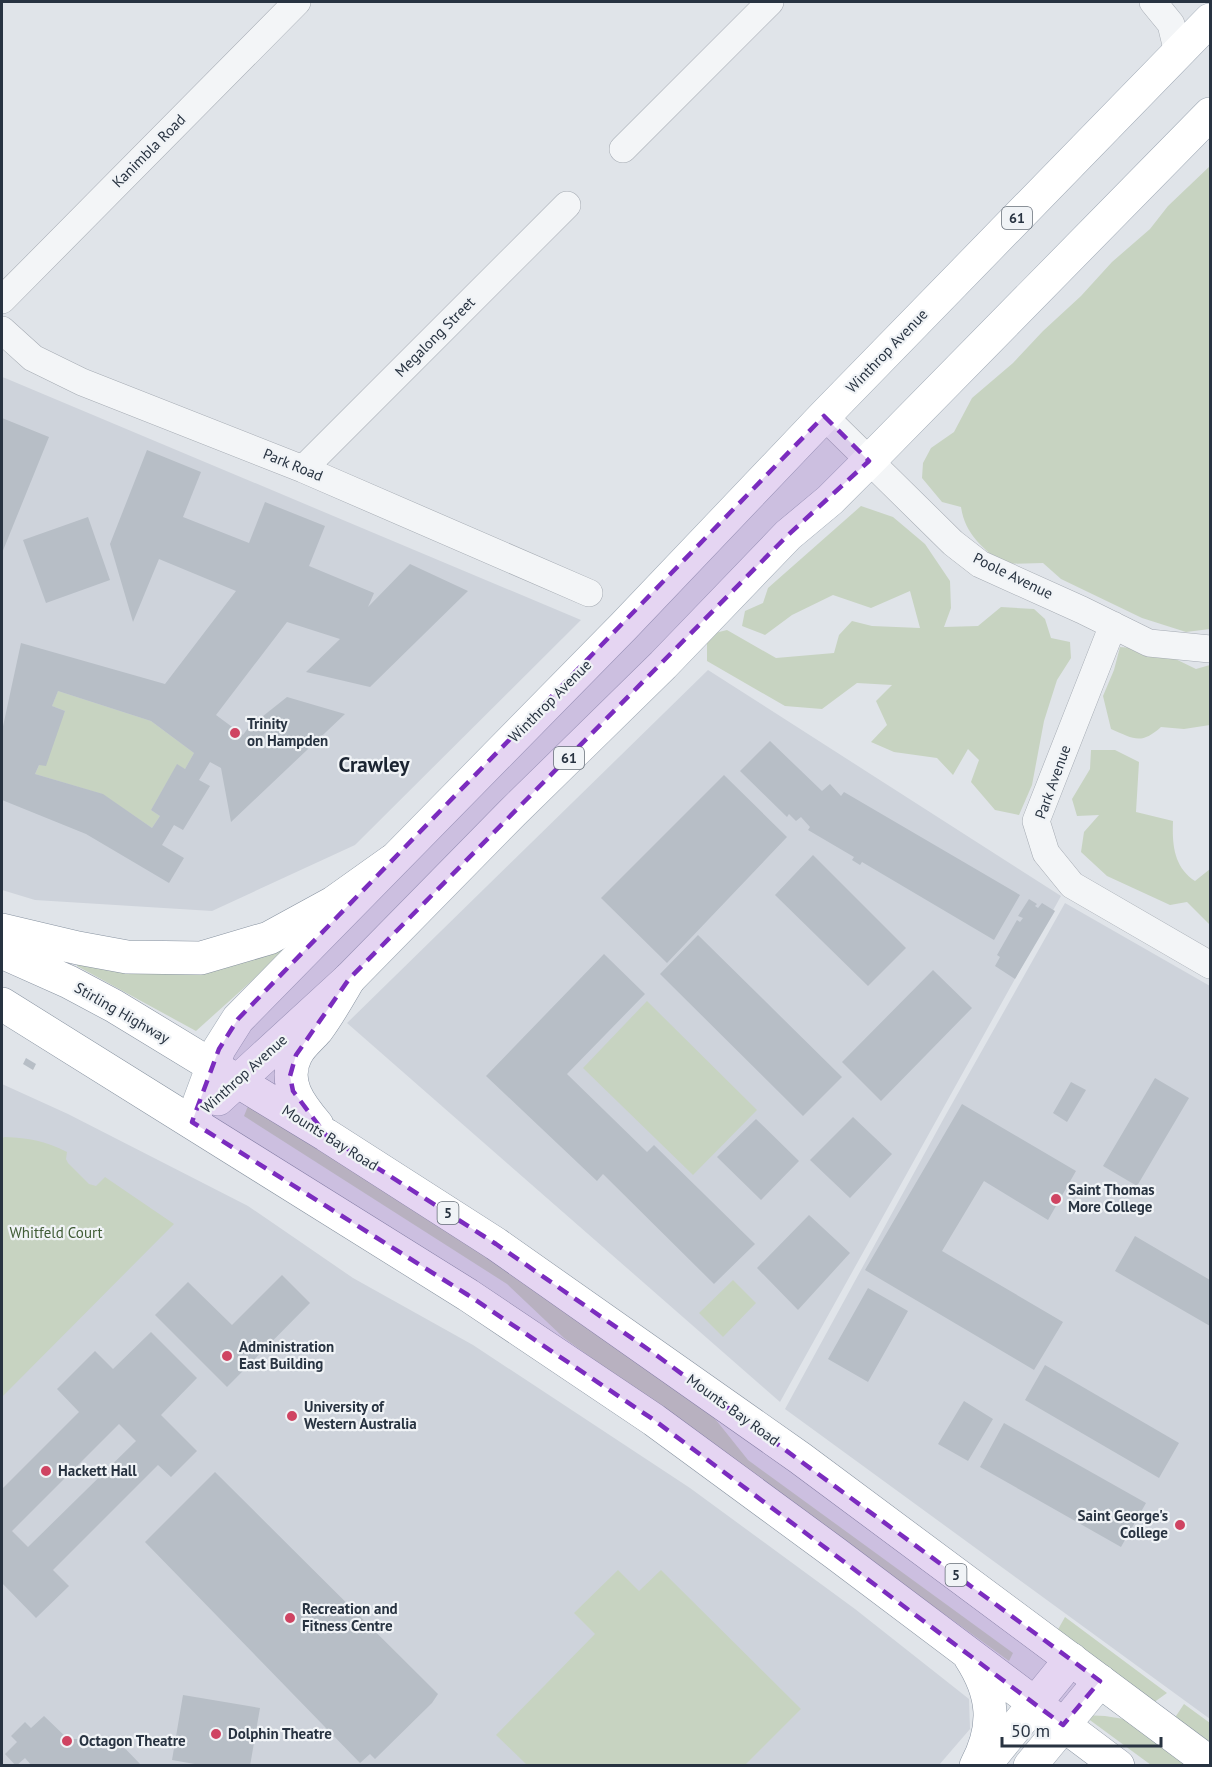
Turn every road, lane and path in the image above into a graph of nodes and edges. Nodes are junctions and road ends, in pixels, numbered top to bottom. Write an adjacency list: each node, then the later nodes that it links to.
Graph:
1 (297, 2): 10 (street, Kanimbla Road)
2 (770, 2): 8 (street)
3 (1154, 2): 6 (street)
4 (1167, 2): 5 (street)
5 (1210, 19): 6 (main road, Winthrop Avenue / 61)
6 (1178, 54): 12 (main road, Winthrop Avenue / 61)
7 (1210, 114): 13 (main road, Winthrop Avenue / 61)
8 (623, 149)
9 (567, 205): 14 (street, Megalong Street)
10 (2, 300)
11 (2, 330): 14 (street, Park Road)
12 (824, 416): 13 (street, Poole Avenue); 18 (main road, Winthrop Avenue / 61)
13 (869, 461): 16 (street, Poole Avenue); 22 (main road, Winthrop Avenue / 61)
14 (303, 469): 15 (street, Park Road)
15 (590, 593)
16 (1113, 625): 17 (street, Poole Avenue); 21 (street, Park Avenue)
17 (1210, 649)
18 (392, 861): 19 (main road); 24 (main road, Winthrop Avenue / 61)
19 (2, 930)
20 (2, 952): 24 (main road, Stirling Highway / 5)
21 (1210, 966)
22 (350, 979): 24 (main road, Winthrop Avenue / 61); 26 (main road, 61)
23 (2, 1004): 25 (main road)
24 (225, 1074): 25 (main road, Winthrop Avenue / 61); 26 (main road, Mounts Bay Road / 5)
25 (192, 1122): 27 (main road)
26 (326, 1135): 28 (main road, Mounts Bay Road / 5)
27 (969, 1655): 30 (main road); 33 (main road)
28 (1071, 1659): 29 (main road, Mounts Bay Road / 5); 30 (main road)
29 (1100, 1681): 31 (main road); 32 (main road, Mounts Bay Road / 5)
30 (1036, 1704): 31 (main road); 34 (main road)
31 (1063, 1725): 35 (main road); 36 (main road)
32 (1210, 1763)
33 (976, 1766)
34 (984, 1766)
35 (1030, 1766)
36 (1118, 1766)

